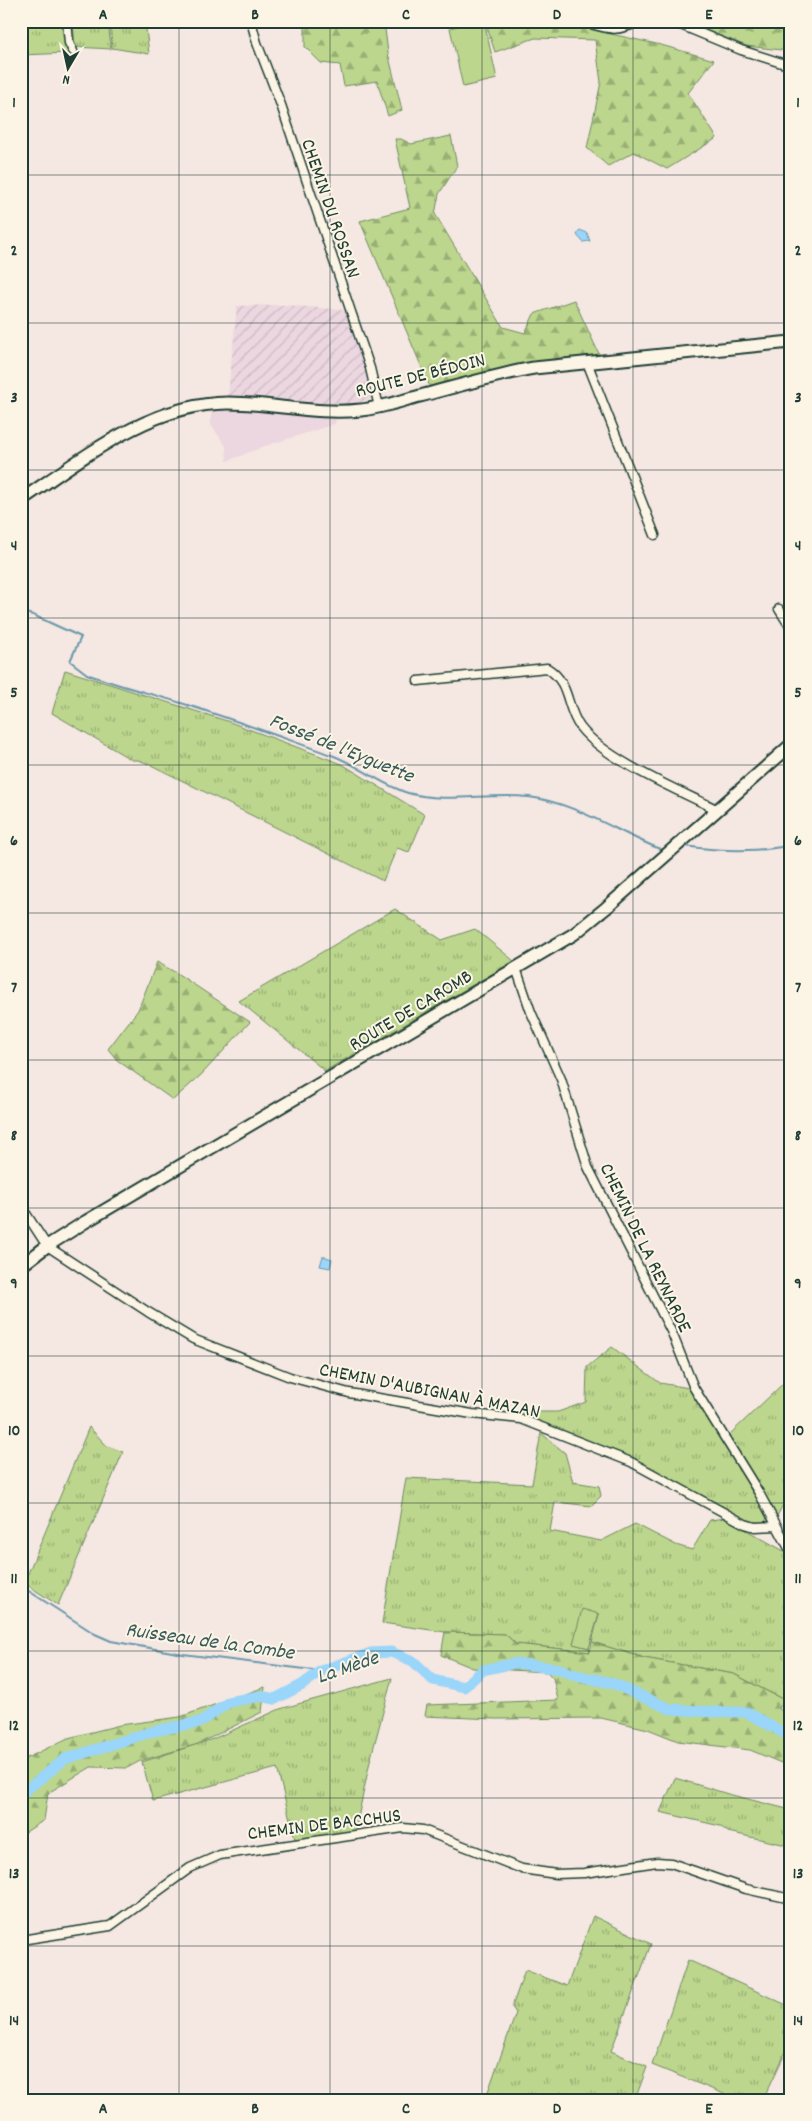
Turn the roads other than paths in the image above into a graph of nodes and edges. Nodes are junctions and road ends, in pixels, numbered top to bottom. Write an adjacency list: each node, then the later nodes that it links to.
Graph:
1 (67, 21): 6 (street)
2 (251, 21): 10 (street, CHEMIN DU ROSSAN)
3 (581, 21): 4 (street)
4 (640, 21)
5 (671, 21): 7 (street)
6 (73, 51)
7 (791, 66)
8 (791, 342): 9 (main road, ROUTE DE BÉDOIN)
9 (587, 362): 10 (main road, ROUTE DE BÉDOIN); 12 (street)
10 (379, 407): 11 (main road, ROUTE DE BÉDOIN)
11 (21, 500)
12 (655, 535)
13 (779, 609): 14 (street)
14 (791, 628)
15 (418, 681): 17 (street)
16 (791, 746): 17 (main road, ROUTE DE CAROMB)
17 (718, 810): 18 (main road, ROUTE DE CAROMB)
18 (516, 968): 20 (main road, ROUTE DE CAROMB); 22 (street, CHEMIN DE LA REYNARDE)
19 (21, 1206): 20 (street, CHEMIN D'AUBIGNAN À MAZAN)
20 (47, 1246): 21 (main road, ROUTE DE CAROMB); 22 (street, CHEMIN D'AUBIGNAN À MAZAN)
21 (21, 1266)
22 (777, 1526): 23 (street)
23 (791, 1552)
24 (791, 1899): 25 (street, CHEMIN DE BACCHUS)
25 (21, 1940)

